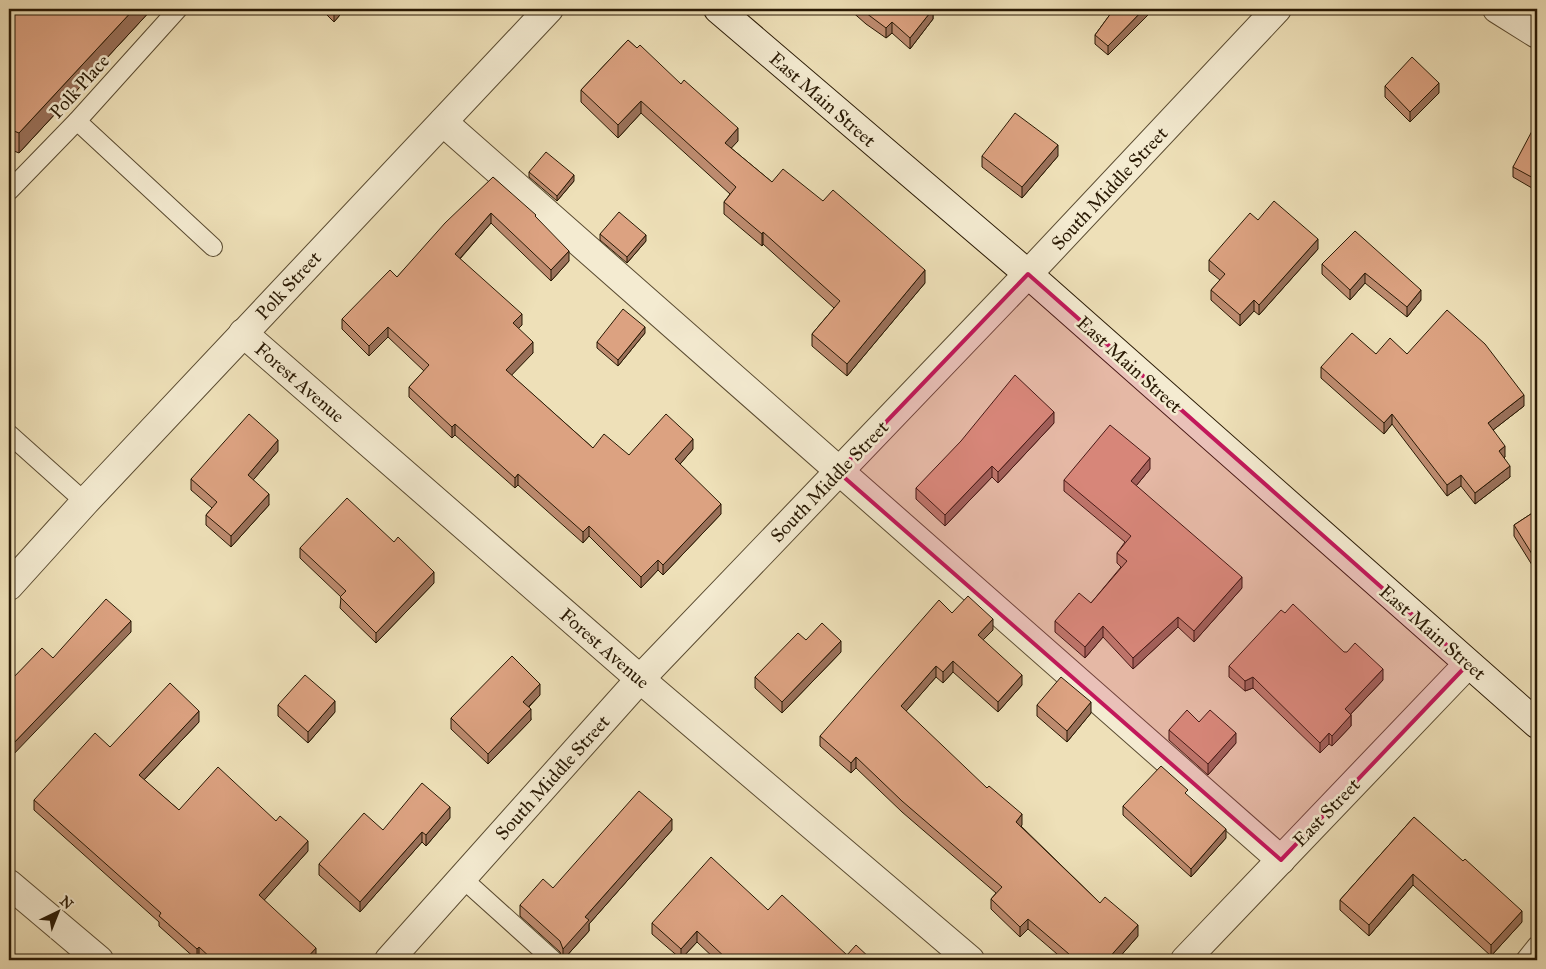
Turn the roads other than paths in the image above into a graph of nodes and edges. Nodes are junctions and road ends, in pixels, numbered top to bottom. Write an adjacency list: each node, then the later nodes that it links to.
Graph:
1 (178, 9): 7 (lane, Polk Place)
2 (549, 9): 8 (street, Polk Street)
3 (718, 9): 11 (street, East Main Street)
4 (1277, 9): 11 (street, South Middle Street)
5 (1497, 9): 6 (street)
6 (1537, 34)
7 (76, 121): 9 (lane, Polk Place); 10 (lane)
8 (442, 122): 12 (street, Polk Street); 14 (street)
9 (9, 191)
10 (213, 247)
11 (1028, 274): 14 (street, South Middle Street); 17 (street, East Main Street)
12 (243, 333): 15 (street, Polk Street); 18 (street, Forest Avenue)
13 (9, 434): 15 (lane)
14 (838, 472): 18 (street, South Middle Street); 20 (street)
15 (85, 502): 16 (street, Polk Street)
16 (9, 586)
17 (1468, 664): 19 (street, East Main Street); 20 (street, East Street)
18 (640, 679): 21 (street, South Middle Street); 27 (street, Forest Avenue)
19 (1537, 724)
20 (1281, 860): 28 (street, East Street)
21 (462, 878): 25 (street, South Middle Street); 26 (lane)
22 (9, 884): 24 (street)
23 (1537, 945): 29 (lane)
24 (98, 960)
25 (389, 960)
26 (553, 960)
27 (970, 960)
28 (1185, 960)
29 (1524, 960)

